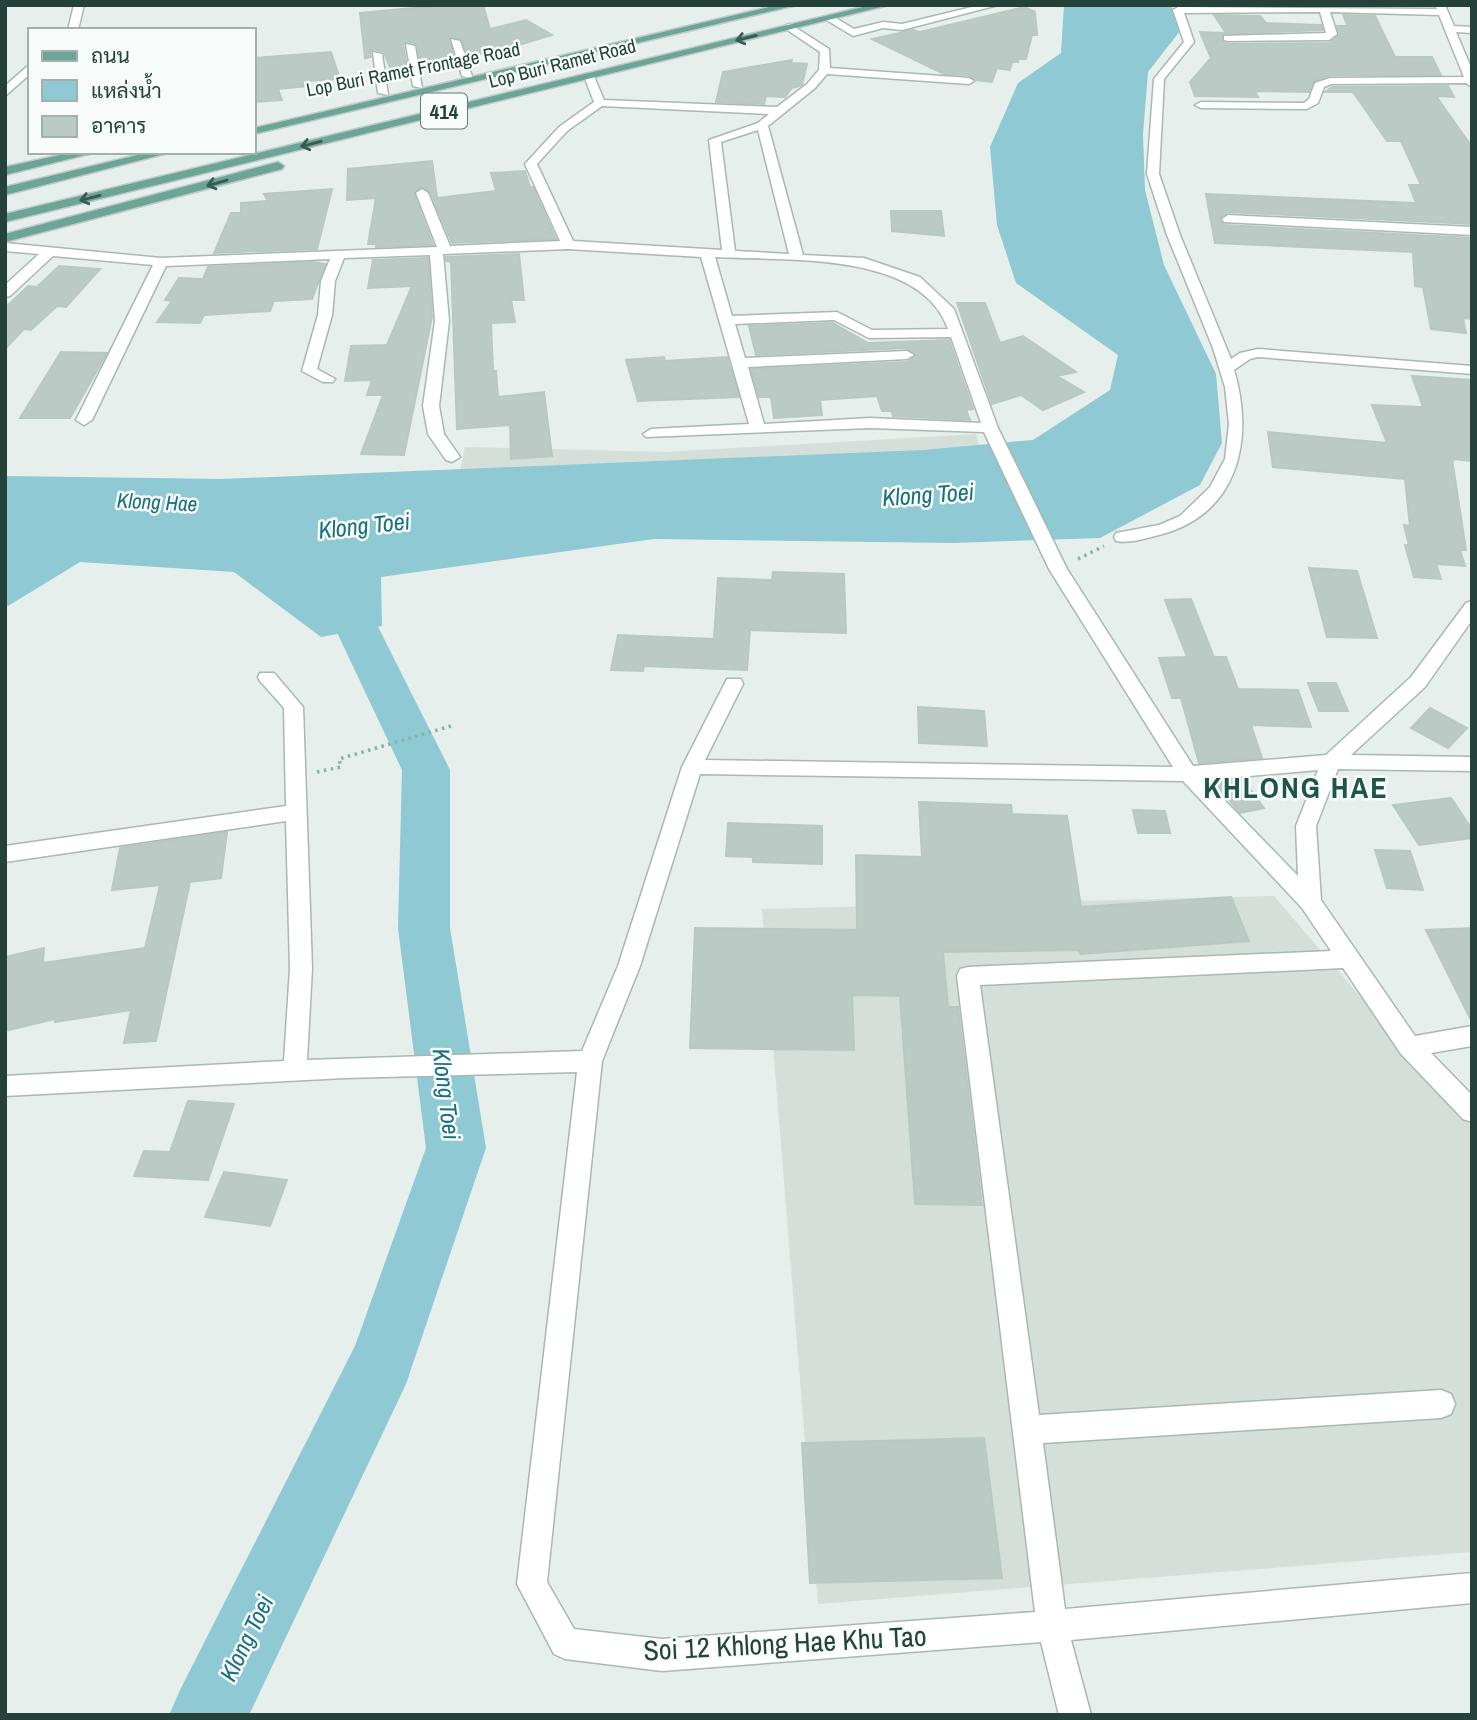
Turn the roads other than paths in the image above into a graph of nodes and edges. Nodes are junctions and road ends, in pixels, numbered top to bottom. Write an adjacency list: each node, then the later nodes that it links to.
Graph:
1 (79, 5): 9 (street)
2 (884, 5): 7 (main road, Lop Buri Ramet Road / 414)
3 (993, 5): 7 (street)
4 (786, 6): 16 (main road, Lop Buri Ramet Road / 414)
5 (1325, 9): 6 (street); 12 (street); 55 (street)
6 (1442, 9): 10 (street)
7 (830, 19): 8 (main road, Lop Buri Ramet Road / 414)
8 (790, 27): 18 (street); 20 (main road, Lop Buri Ramet Road / 414, one-way to 20)
9 (73, 28)
10 (1449, 29): 11 (street); 22 (street)
11 (1472, 30)
12 (1228, 38)
13 (455, 41): 19 (street)
14 (410, 46): 23 (street)
15 (377, 54): 25 (street)
16 (580, 54): 19 (main road, Lop Buri Ramet Frontage Road / 414); 31 (main road, Lop Buri Ramet Road / 414)
17 (28, 69): 24 (street)
18 (824, 71): 21 (street); 28 (street)
19 (467, 76): 23 (main road, Lop Buri Ramet Frontage Road / 414)
20 (589, 76): 26 (street); 37 (main road, Lop Buri Ramet Road / 414, one-way to 37); 40 (main road, 414, one-way to 40)
21 (969, 82)
22 (1471, 82): 27 (street)
23 (418, 86): 25 (main road, Lop Buri Ramet Frontage Road / 414)
24 (5, 93)
25 (384, 93): 29 (main road, Lop Buri Ramet Frontage Road / 414)
26 (600, 103): 28 (street); 41 (street)
27 (1200, 105)
28 (780, 111): 30 (street)
29 (256, 118)
30 (762, 125): 47 (street); 48 (street)
31 (256, 131)
32 (82, 154): 34 (main road)
33 (158, 154): 35 (main road)
34 (5, 171)
35 (5, 191)
36 (422, 193): 43 (street)
37 (5, 218)
38 (1228, 219): 39 (street)
39 (1472, 230)
40 (5, 239)
41 (568, 245): 43 (street); 45 (street)
42 (5, 247): 44 (street)
43 (441, 250): 46 (street); 62 (street)
44 (50, 251): 49 (street); 50 (street)
45 (707, 253): 47 (street); 51 (street)
46 (339, 254): 49 (street); 57 (street)
47 (729, 254): 48 (street)
48 (797, 258): 52 (street)
49 (161, 262): 58 (street)
50 (5, 293)
51 (727, 320): 52 (street); 54 (street)
52 (956, 333): 61 (street)
53 (907, 355): 54 (street)
54 (740, 363): 59 (street)
55 (1226, 369): 56 (street); 63 (street)
56 (1472, 370)
57 (328, 379)
58 (84, 419)
59 (758, 428): 60 (street); 61 (street)
60 (651, 434)
61 (993, 434): 70 (street)
62 (452, 457)
63 (1122, 537)
64 (1472, 607): 67 (street)
65 (267, 677): 71 (street)
66 (734, 684): 69 (street)
67 (1331, 762): 68 (street); 70 (street); 73 (street)
68 (1472, 764)
69 (692, 767): 70 (street); 77 (street)
70 (1188, 774): 73 (street)
71 (298, 812): 72 (street); 78 (street)
72 (5, 854)
73 (1310, 902): 74 (street)
74 (1348, 960): 76 (street); 82 (street)
75 (1472, 1036): 76 (street)
76 (1409, 1047): 80 (street)
77 (590, 1061): 78 (street); 84 (street, Soi 12 Khlong Hae Khu Tao)
78 (295, 1070): 79 (street)
79 (5, 1086)
80 (1472, 1111)
81 (1441, 1404): 82 (street)
82 (1027, 1430): 84 (street)
83 (1472, 1588): 84 (street, Soi 12 Khlong Hae Khu Tao)
84 (1052, 1626): 85 (street)
85 (1075, 1715)

